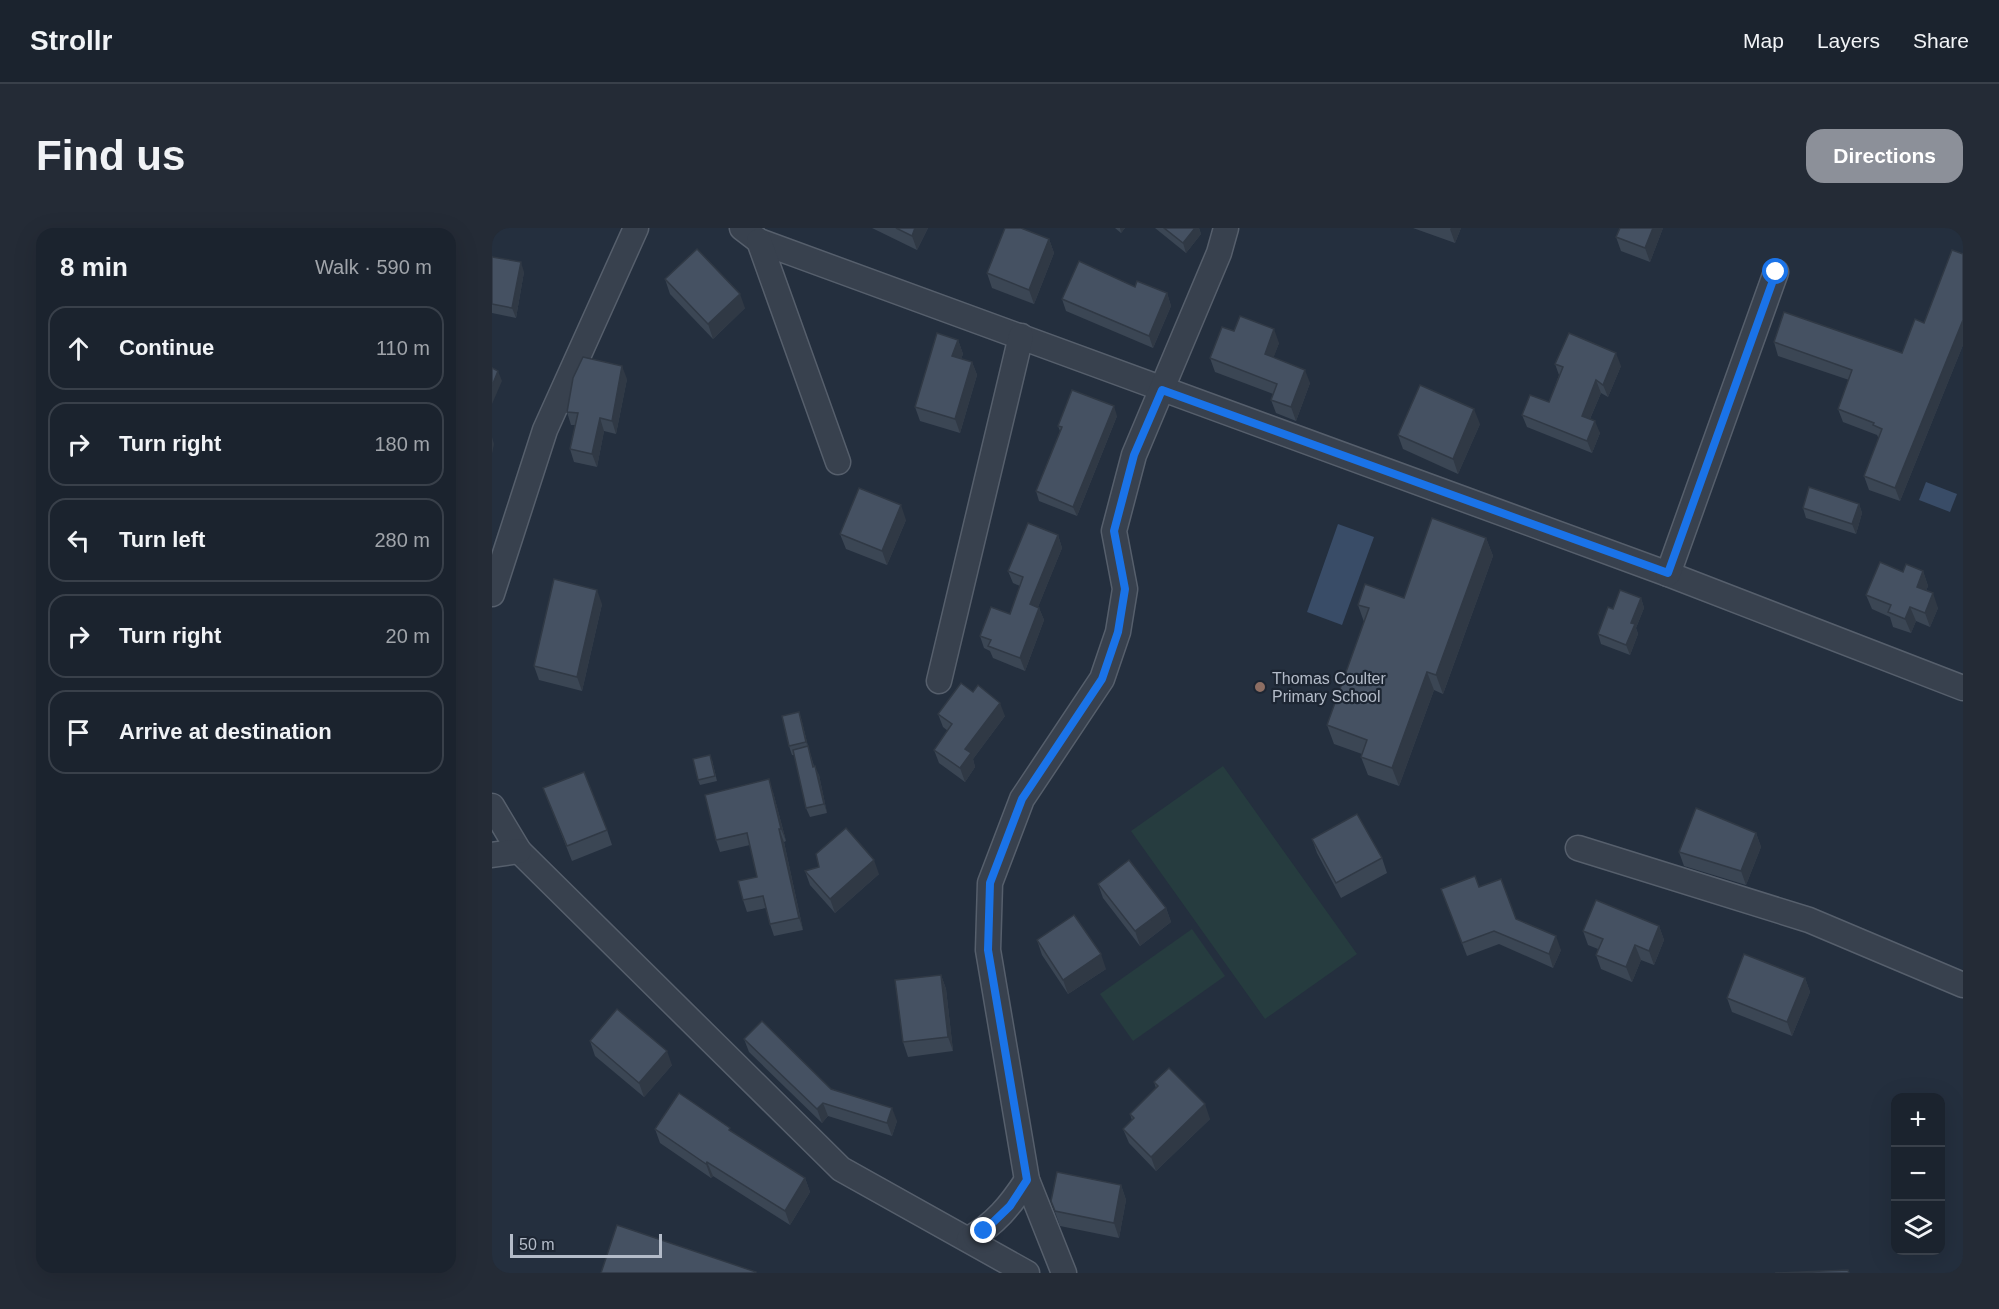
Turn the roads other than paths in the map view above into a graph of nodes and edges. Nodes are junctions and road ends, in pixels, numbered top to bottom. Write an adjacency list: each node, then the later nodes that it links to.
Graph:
1 (636, 228): 9 (street)
2 (1226, 228): 6 (street)
3 (751, 235): 5 (street); 7 (street)
4 (1776, 272): 8 (street)
5 (1021, 336): 6 (street); 10 (street)
6 (1162, 390): 8 (street); 17 (street)
7 (838, 462)
8 (1668, 573): 11 (street)
9 (492, 594)
10 (939, 681)
11 (1963, 688)
12 (492, 806): 14 (street)
13 (1578, 848): 16 (street)
14 (519, 851): 15 (street); 18 (street)
15 (492, 855)
16 (1963, 985)
17 (1027, 1180): 18 (street); 20 (street)
18 (969, 1239): 19 (street)
19 (1027, 1273)
20 (1064, 1273)

